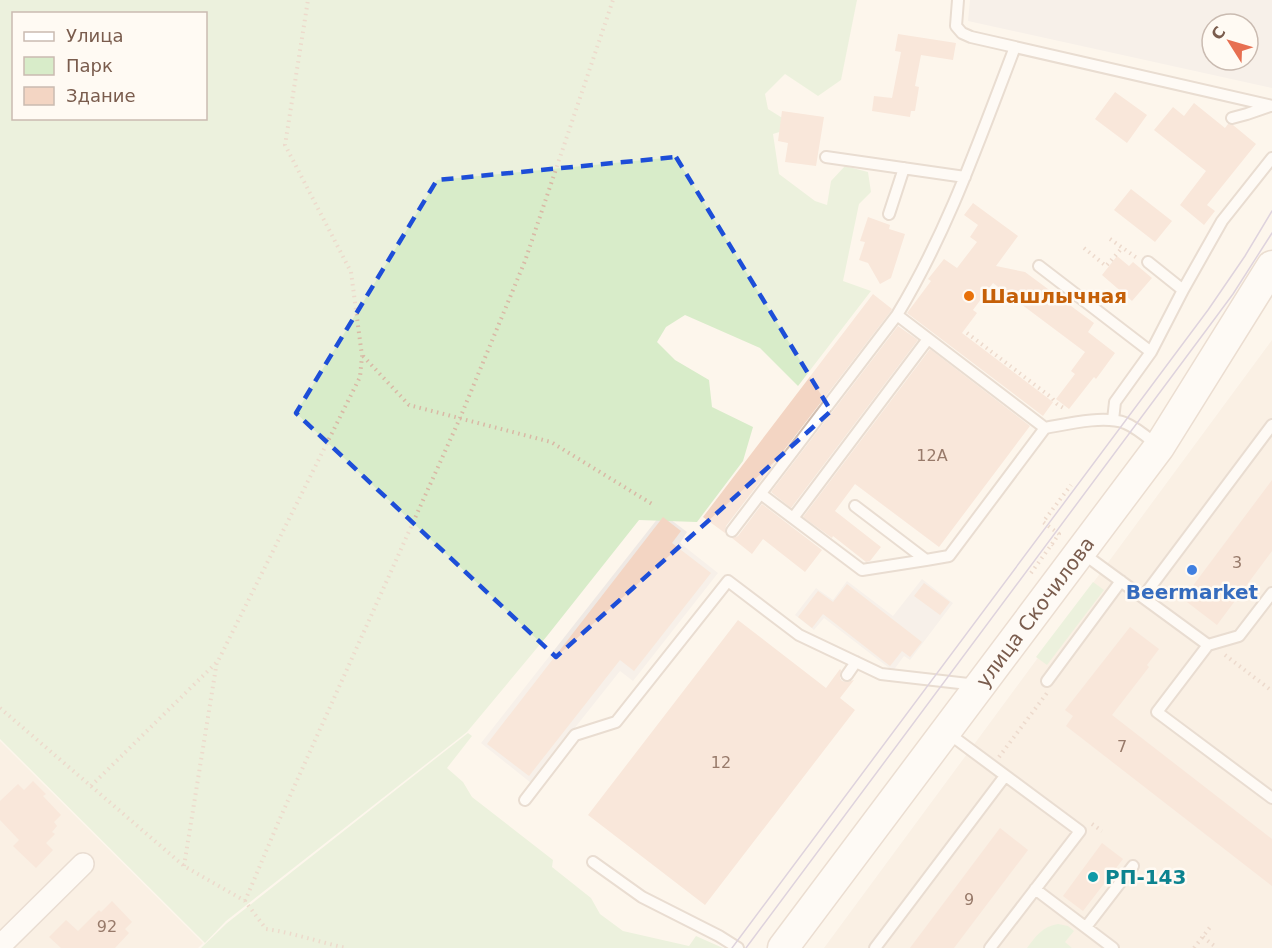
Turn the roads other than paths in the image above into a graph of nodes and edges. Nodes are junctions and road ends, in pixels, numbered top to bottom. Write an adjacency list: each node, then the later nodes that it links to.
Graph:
1 (958, 0): 2 (lane)
2 (1015, 47): 3 (lane); 8 (lane)
3 (1271, 106): 4 (lane)
4 (1232, 118)
5 (826, 157): 7 (lane)
6 (1272, 158): 13 (lane)
7 (904, 168): 8 (lane); 9 (lane)
8 (965, 177): 14 (lane)
9 (889, 214)
10 (1148, 262): 13 (lane)
11 (1039, 266): 16 (lane)
12 (1272, 266): 20 (street, улица Скочилова)
13 (1183, 290): 16 (lane)
14 (897, 315): 15 (lane); 21 (lane)
15 (928, 339): 19 (lane); 23 (lane)
16 (1151, 352): 17 (lane)
17 (1113, 420): 19 (lane); 20 (lane)
18 (1272, 425): 29 (lane)
19 (1045, 428): 26 (lane)
20 (1159, 447): 25 (street, улица Скочилова)
21 (761, 494): 23 (lane); 24 (lane)
22 (855, 506): 26 (lane)
23 (793, 518): 26 (lane)
24 (732, 531)
25 (1081, 551): 27 (lane); 34 (street, улица Скочилова)
26 (926, 560)
27 (1121, 581): 29 (lane); 33 (lane)
28 (1272, 593): 30 (lane)
29 (1143, 597): 30 (lane)
30 (1209, 645): 37 (lane)
31 (856, 662): 32 (lane); 34 (lane); 38 (lane)
32 (847, 675)
33 (1048, 684)
34 (980, 686): 35 (street, улица Скочилова)
35 (946, 731): 36 (lane); 46 (street, улица Скочилова)
36 (1005, 776): 42 (lane); 47 (lane)
37 (1272, 798)
38 (525, 800)
39 (593, 862): 45 (lane)
40 (83, 864): 44 (street)
41 (1133, 866): 43 (lane)
42 (1035, 889): 43 (lane); 48 (lane)
43 (1086, 927): 49 (lane)
44 (0, 946)
45 (738, 948)
46 (783, 948)
47 (875, 948)
48 (990, 948)
49 (1113, 948)

